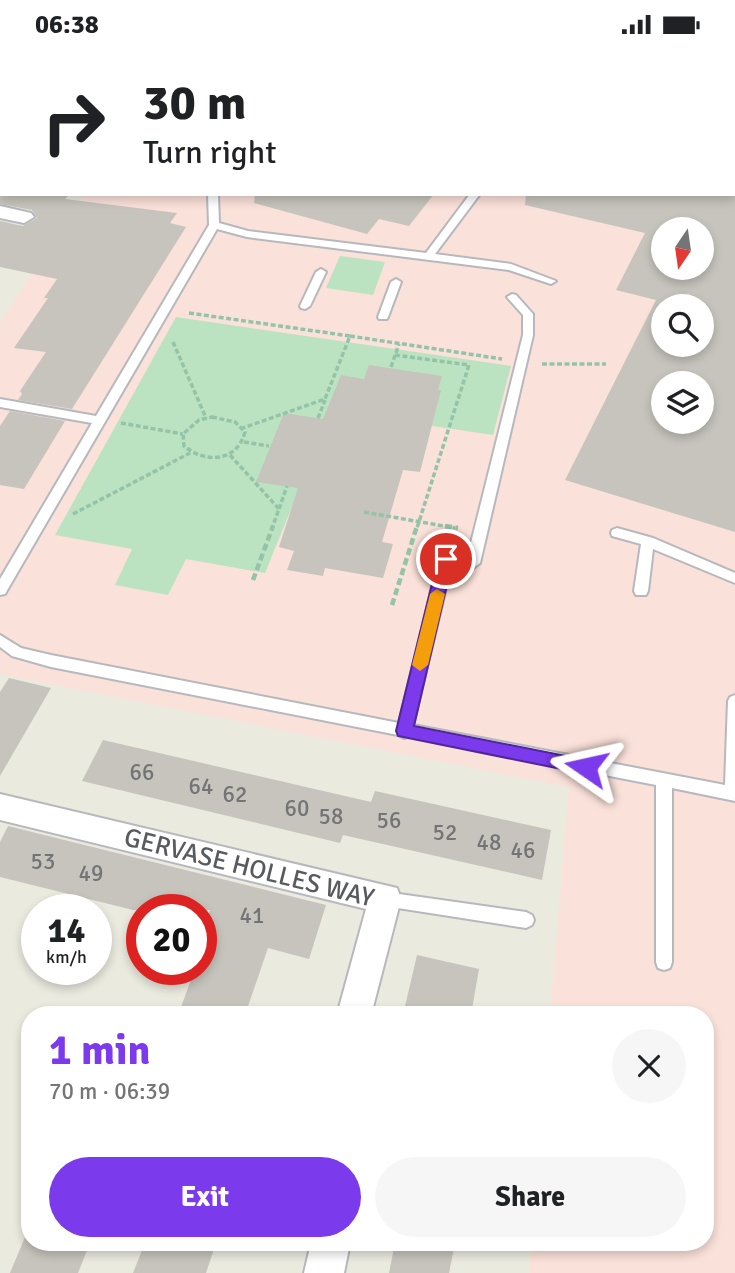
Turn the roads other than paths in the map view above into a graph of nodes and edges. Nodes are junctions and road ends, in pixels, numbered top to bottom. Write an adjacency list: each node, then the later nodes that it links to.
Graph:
1 (213, 196): 5 (lane)
2 (474, 196): 6 (lane)
3 (0, 212): 4 (street)
4 (24, 217)
5 (214, 225): 6 (lane); 14 (lane)
6 (429, 256): 8 (lane)
7 (321, 272): 11 (lane)
8 (551, 281)
9 (396, 282): 12 (lane)
10 (512, 297): 18 (lane)
11 (305, 306)
12 (383, 317)
13 (0, 403): 14 (lane)
14 (100, 420): 20 (lane)
15 (617, 533): 16 (lane)
16 (648, 541): 19 (lane); 21 (lane)
17 (446, 559): 24 (lane)
18 (473, 563)
19 (735, 578)
20 (0, 590)
21 (641, 591)
22 (0, 640): 24 (lane)
23 (735, 701): 26 (lane)
24 (404, 731): 25 (lane)
25 (664, 782): 26 (lane); 30 (lane)
26 (734, 794)
27 (0, 807): 28 (street, GERVASE HOLLES WAY)
28 (385, 899): 29 (lane); 31 (street, GERVASE HOLLES WAY)
29 (526, 920)
30 (664, 962)
31 (356, 1006)
32 (329, 1251): 33 (street)
33 (324, 1273)

